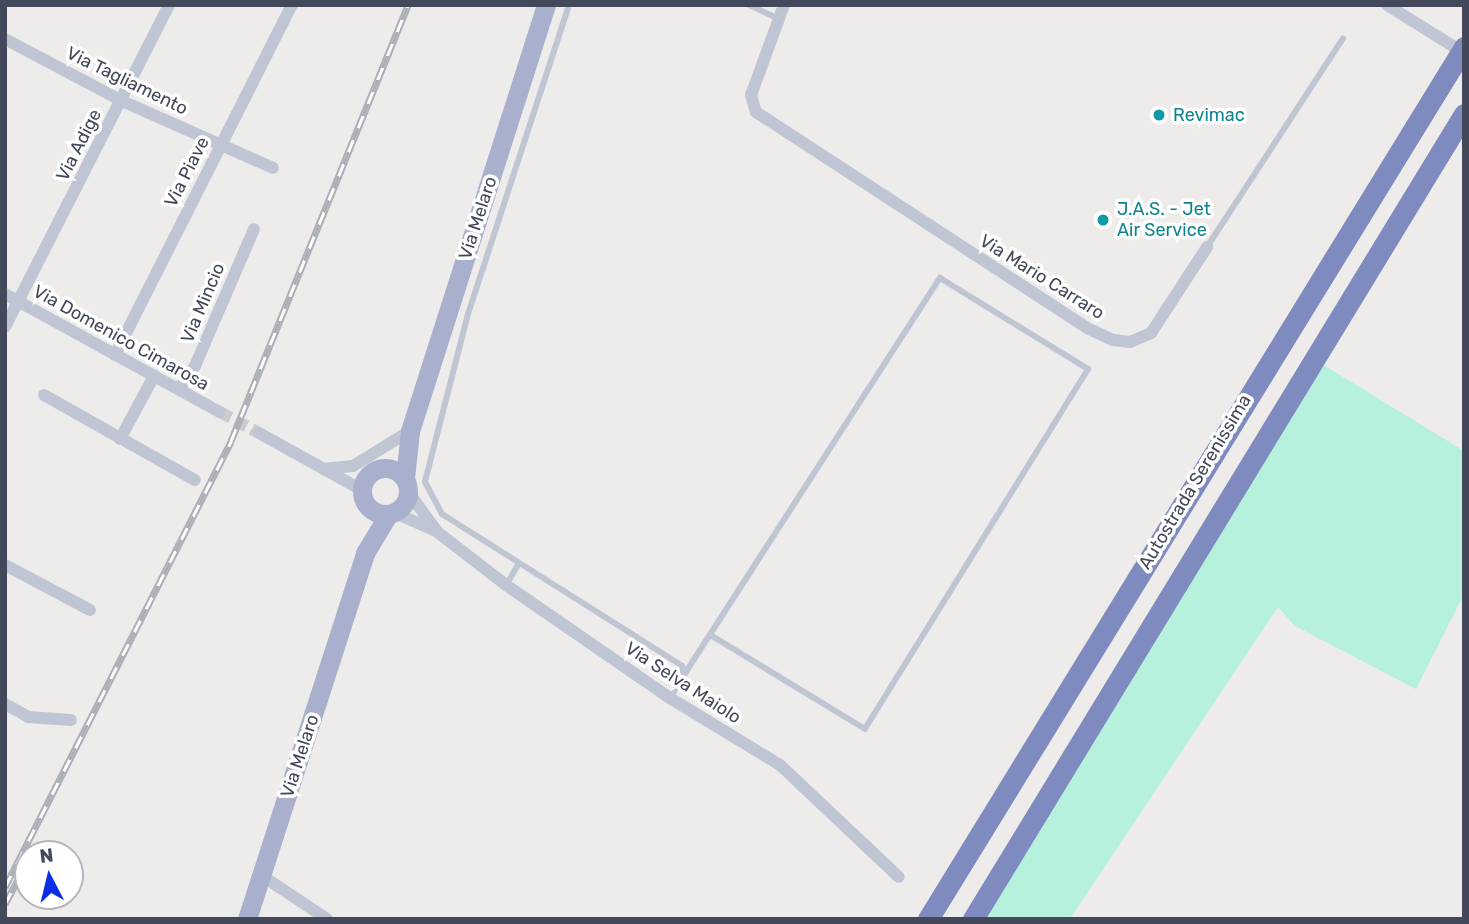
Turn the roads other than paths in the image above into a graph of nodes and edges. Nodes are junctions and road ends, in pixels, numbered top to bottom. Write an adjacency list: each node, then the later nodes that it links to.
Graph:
1 (169, 5): 13 (street, Via Adige)
2 (292, 5): 15 (street, Via Piave)
3 (546, 5): 27 (main road, Via Melaro)
4 (569, 5): 39 (lane)
5 (748, 5): 8 (lane)
6 (784, 5): 8 (street, Via Mario Carraro)
7 (1387, 5): 12 (street)
8 (779, 19): 18 (street, Via Mario Carraro)
9 (1343, 38): 18 (lane, Via Mario Carraro)
10 (5, 39): 13 (street, Via Tagliamento)
11 (1464, 47): 51 (highway, Autostrada Serenissima)
12 (1464, 53)
13 (122, 101): 15 (street, Via Tagliamento); 20 (street, Via Adige)
14 (1464, 114): 52 (highway)
15 (220, 146): 16 (street, Via Tagliamento); 22 (street, Via Piave)
16 (273, 168)
17 (254, 229): 24 (street, Via Mincio)
18 (1207, 247)
19 (5, 293): 20 (street, Via Domenico Cimarosa)
20 (19, 301): 21 (street, Via Adige); 22 (street, Via Domenico Cimarosa)
21 (5, 327)
22 (115, 355): 23 (street, Via Domenico Cimarosa)
23 (155, 376): 24 (street, Via Domenico Cimarosa); 29 (street)
24 (179, 389): 26 (street, Via Domenico Cimarosa)
25 (44, 396): 29 (street)
26 (220, 412)
27 (410, 431): 30 (street); 31 (main road, Via Melaro); 33 (main road, Via Melaro)
28 (259, 433): 30 (street)
29 (120, 439): 32 (street)
30 (316, 468): 34 (street)
31 (373, 471): 33 (main road); 34 (main road, Via Melaro)
32 (195, 480)
33 (407, 486): 35 (main road, Via Melaro); 36 (street, Via Selva Maiolo)
34 (365, 499): 35 (main road); 37 (main road, Via Melaro)
35 (391, 514): 36 (street, Via Selva Maiolo); 37 (main road, Via Melaro)
36 (436, 531): 40 (street, Via Selva Maiolo)
37 (365, 553): 47 (main road, Via Melaro)
38 (5, 565): 41 (street)
39 (518, 565): 40 (lane); 43 (lane)
40 (506, 585): 44 (street, Via Selva Maiolo)
41 (90, 610)
42 (712, 636): 42 (lane); 43 (lane)
43 (680, 681): 44 (lane)
44 (670, 698): 48 (street, Via Selva Maiolo)
45 (5, 704): 46 (street)
46 (71, 720)
47 (261, 876): 49 (main road, Via Melaro); 50 (street)
48 (900, 877)
49 (247, 919)
50 (327, 919)
51 (928, 919)
52 (973, 919)

